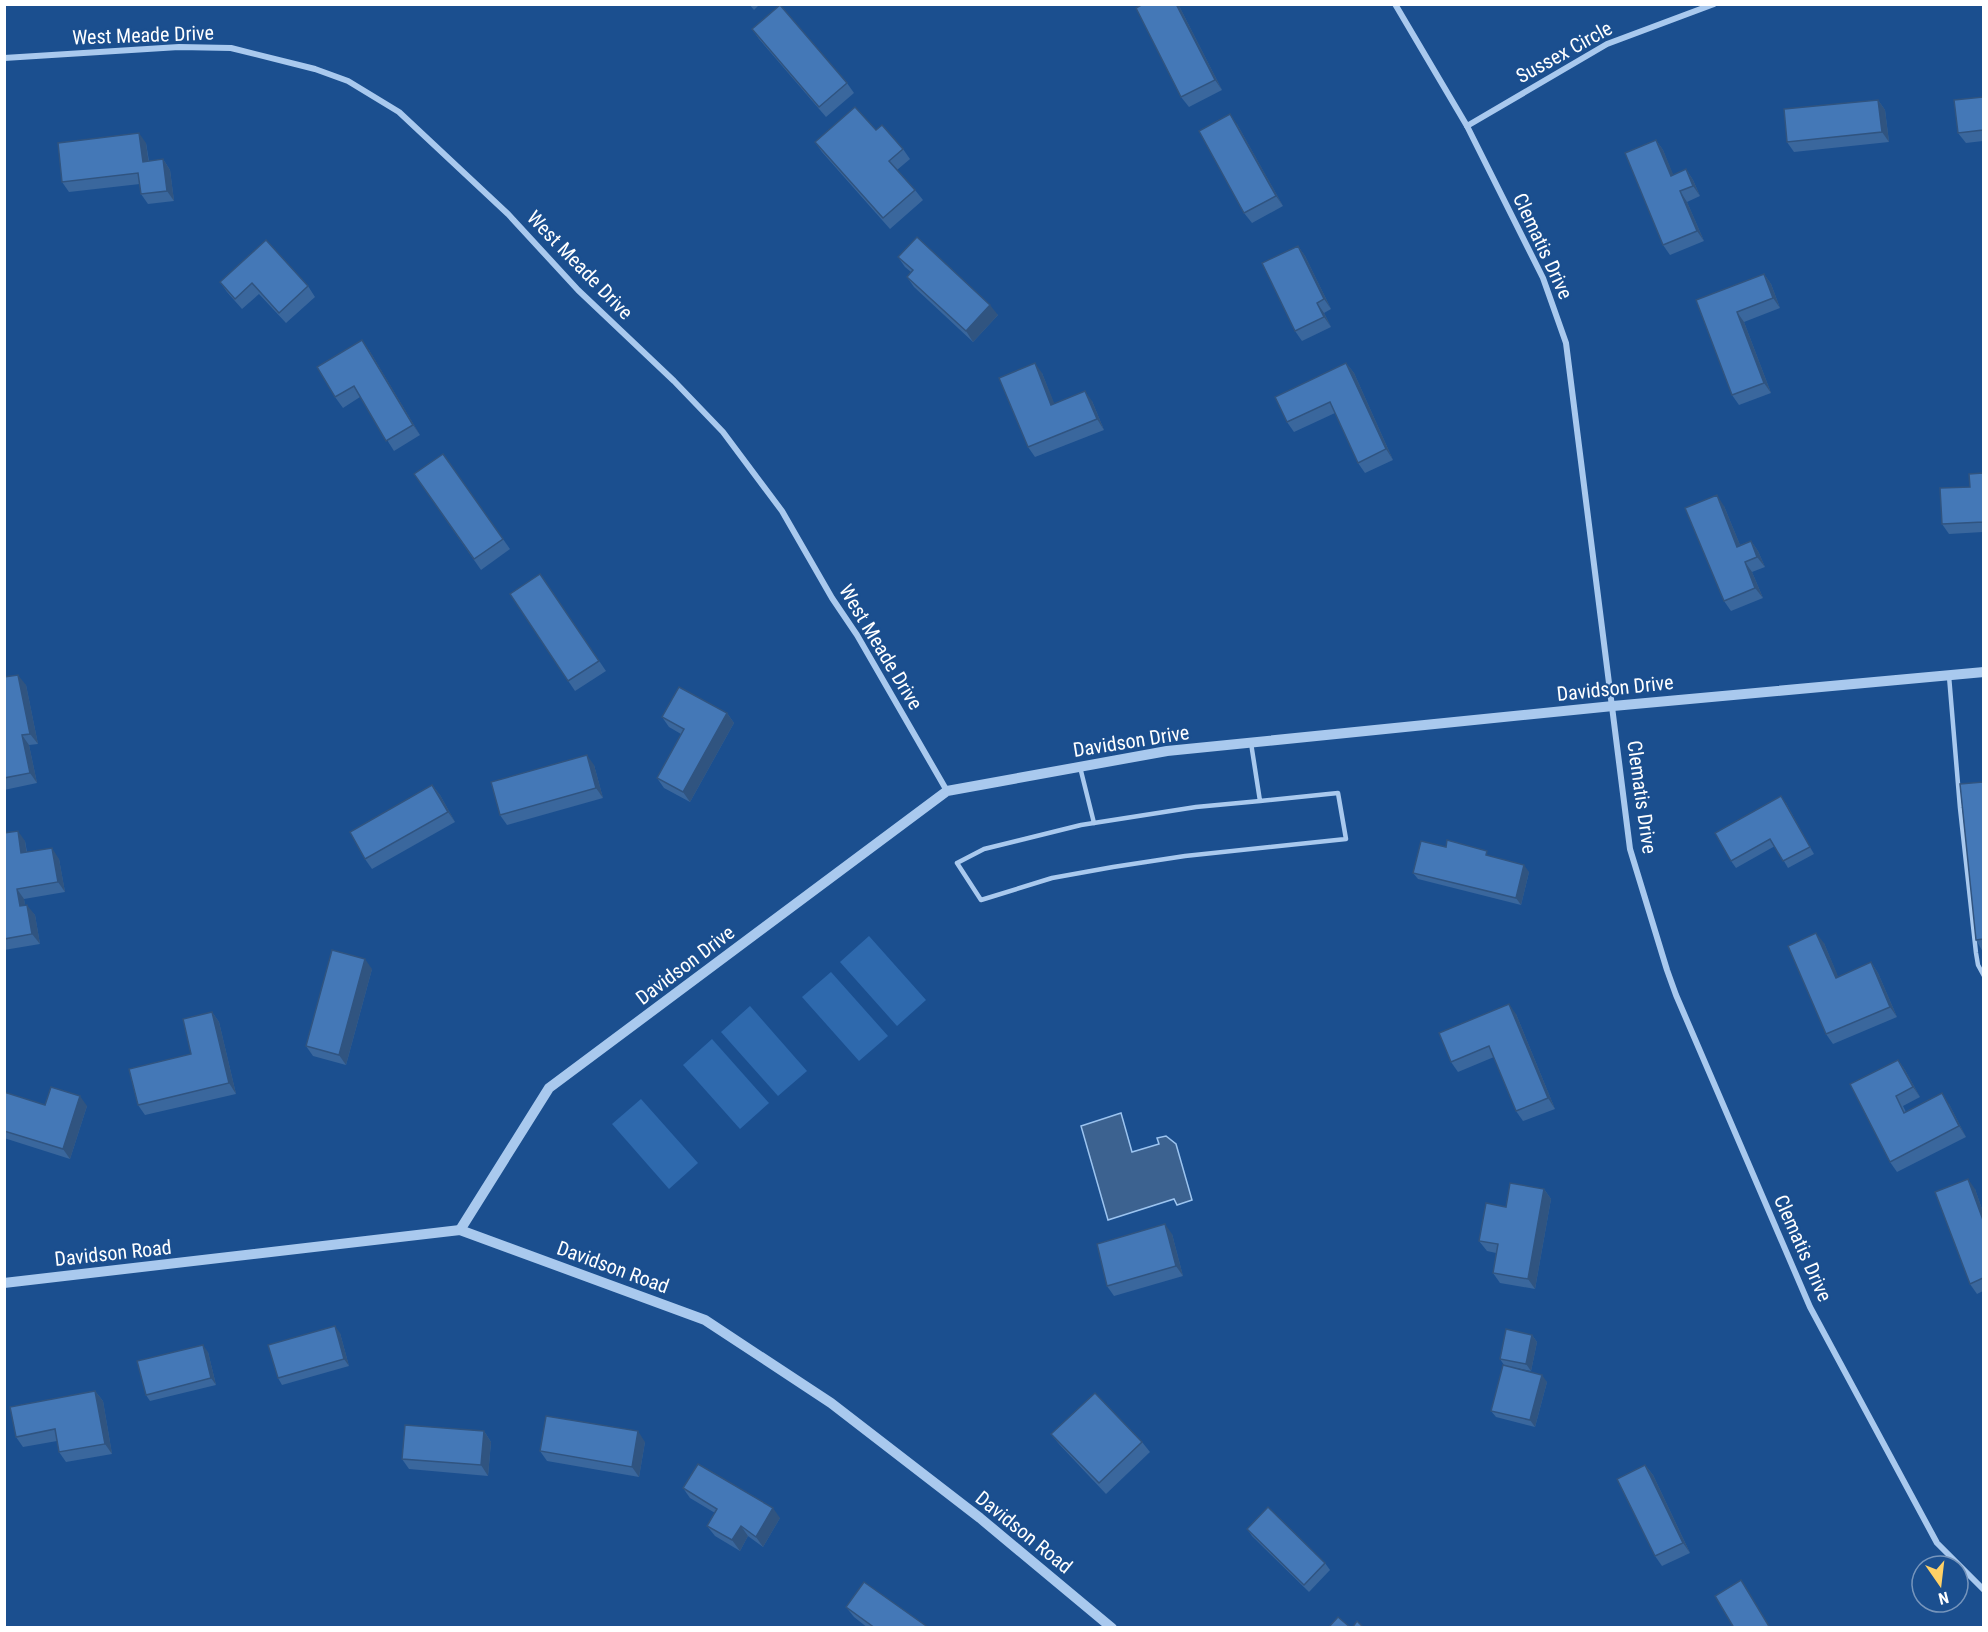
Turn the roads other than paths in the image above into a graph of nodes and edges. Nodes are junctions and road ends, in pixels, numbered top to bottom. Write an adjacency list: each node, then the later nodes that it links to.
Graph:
1 (1395, 4): 4 (street, Clematis Drive)
2 (1714, 4): 4 (street, Sussex Circle)
3 (4, 58): 10 (street, West Meade Drive)
4 (1467, 126): 7 (street, Clematis Drive)
5 (1983, 672): 6 (street, Davidson Drive)
6 (1948, 675): 7 (street, Davidson Drive); 13 (lane)
7 (1613, 706): 8 (street, Davidson Drive); 16 (street, Clematis Drive)
8 (1251, 743): 9 (street, Davidson Drive); 11 (lane)
9 (1080, 767): 10 (street, Davidson Drive); 12 (lane)
10 (947, 791): 14 (street, Davidson Drive)
11 (1260, 801): 12 (lane); 12 (lane)
12 (1094, 823)
13 (1983, 976)
14 (460, 1230): 15 (street, Davidson Road); 17 (street, Davidson Road)
15 (4, 1283)
16 (1983, 1590)
17 (1112, 1628)

